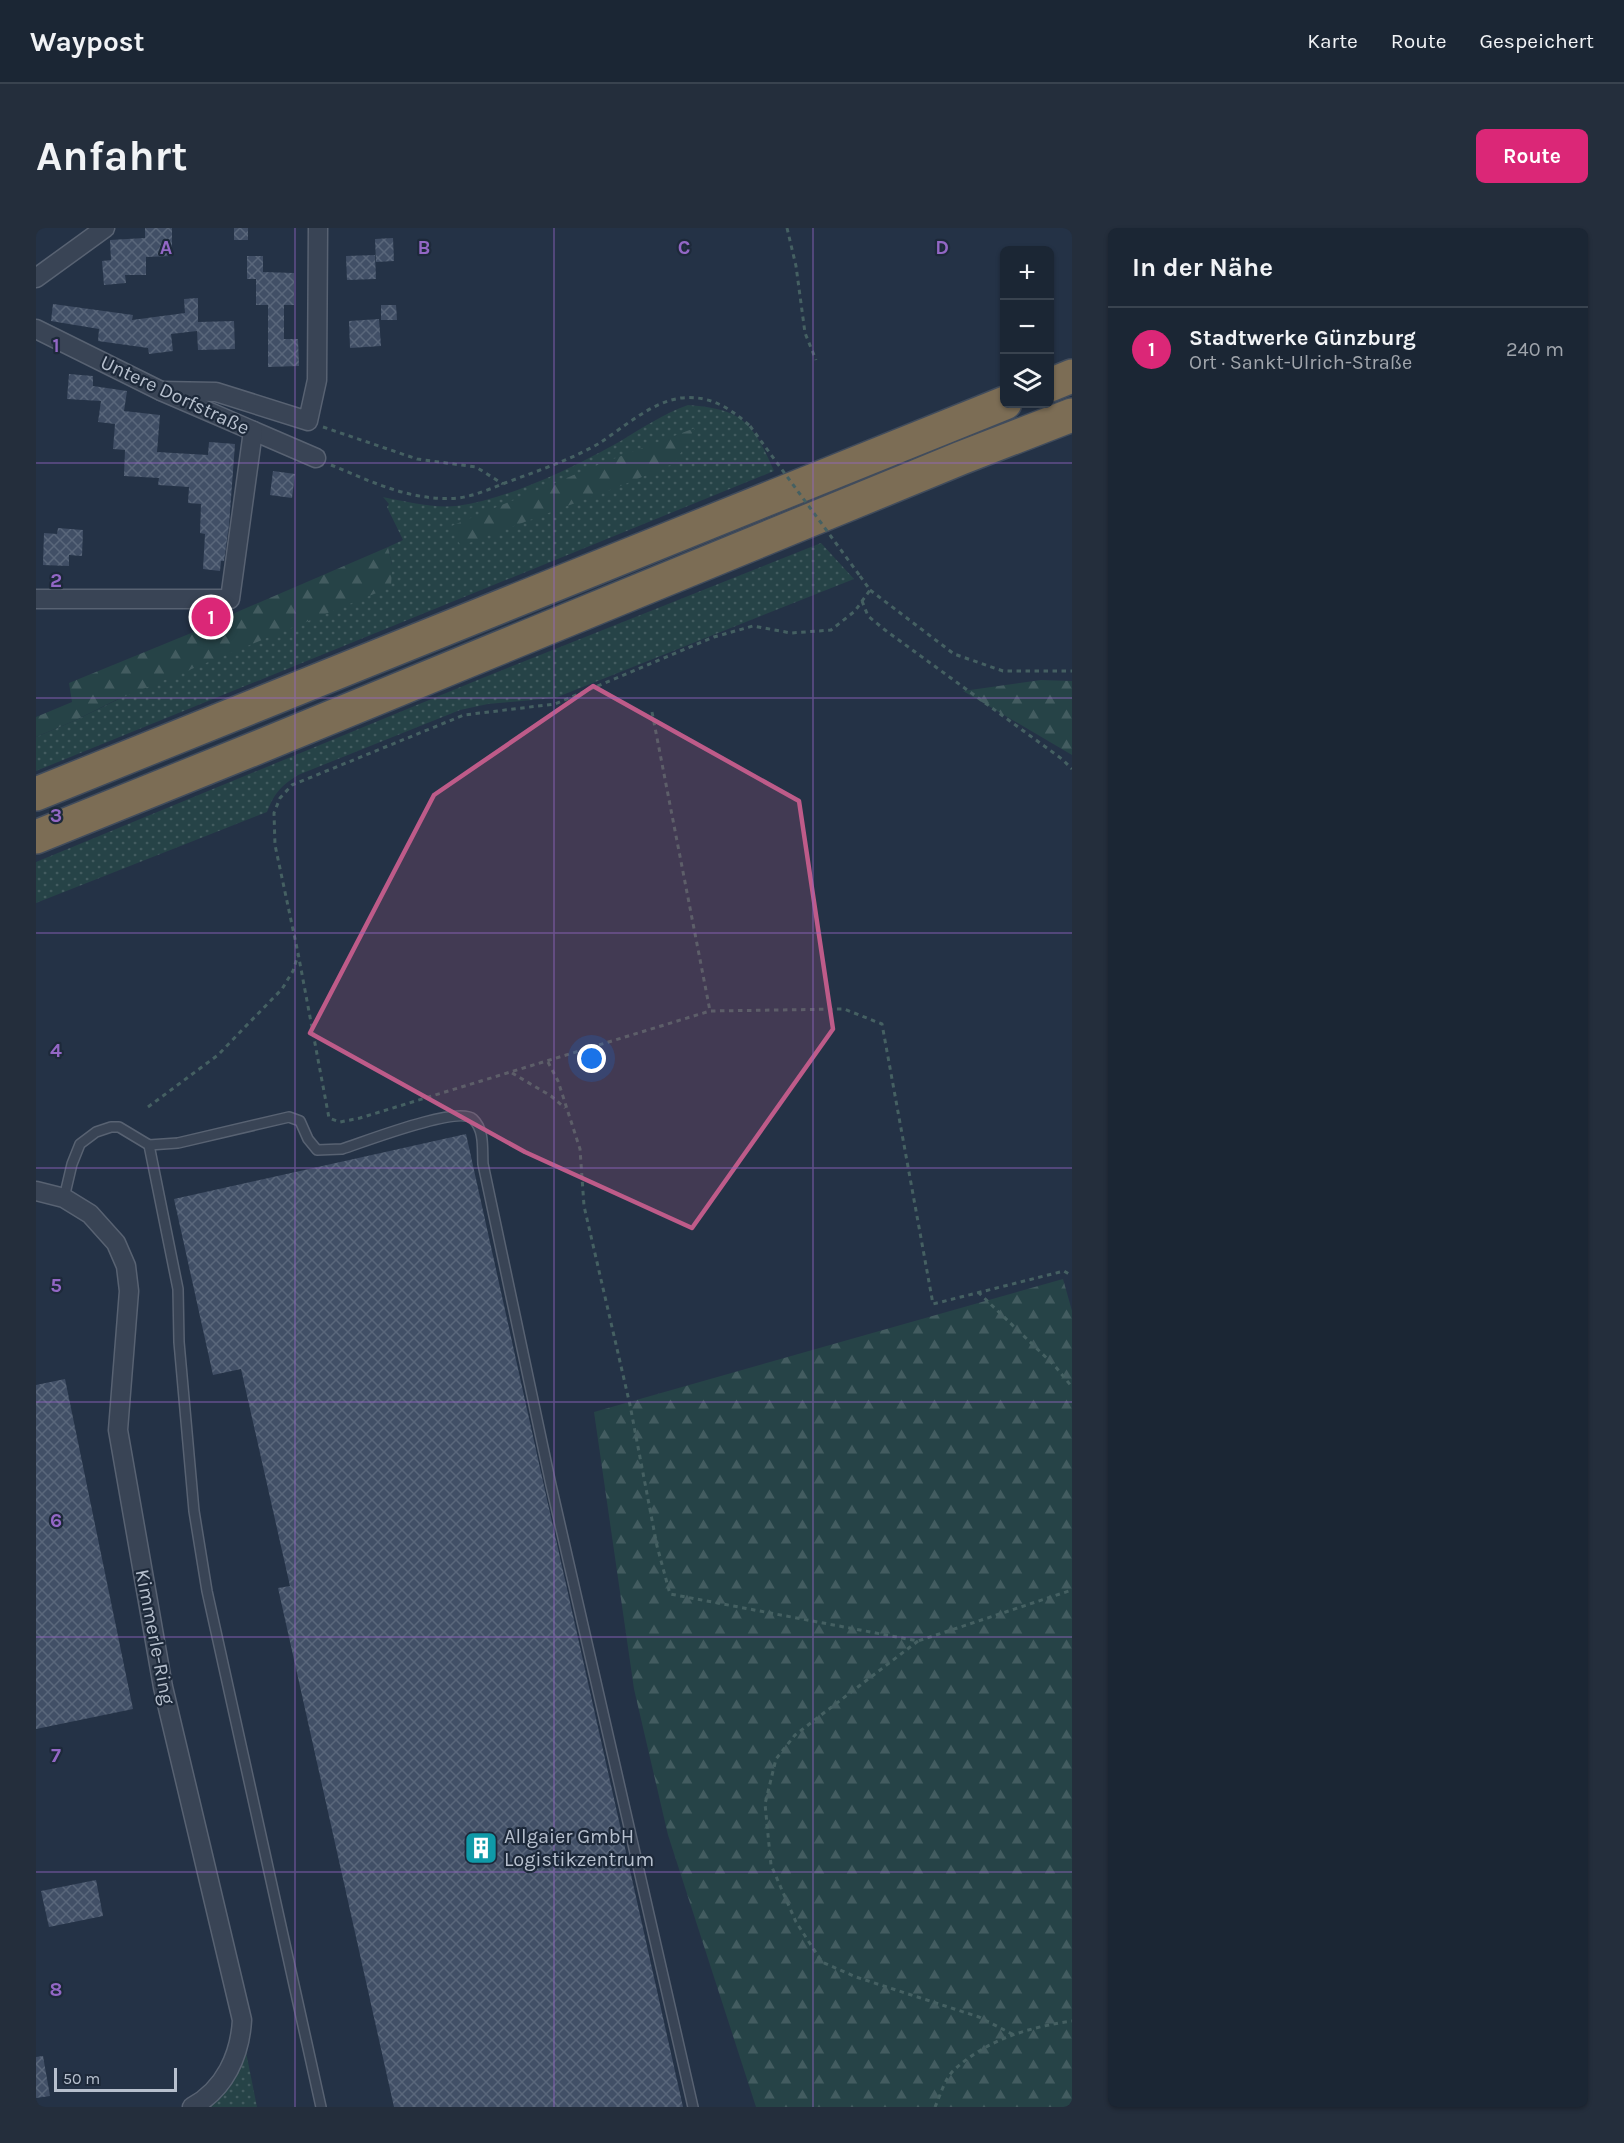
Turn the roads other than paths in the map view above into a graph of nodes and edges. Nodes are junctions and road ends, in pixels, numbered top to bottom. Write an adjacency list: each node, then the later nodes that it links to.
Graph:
1 (105, 228): 3 (street)
2 (318, 228): 7 (street)
3 (36, 278)
4 (36, 328): 7 (street, Untere Dorfstraße)
5 (1072, 376): 6 (highway)
6 (1054, 383)
7 (161, 391): 10 (street, Untere Dorfstraße)
8 (1000, 405): 13 (highway)
9 (1072, 415): 14 (highway)
10 (254, 431): 11 (street, Untere Dorfstraße); 12 (street)
11 (316, 458)
12 (36, 599)
13 (36, 794)
14 (36, 837)
15 (149, 1145): 17 (lane); 19 (lane); 20 (lane)
16 (36, 1191): 17 (street, Kimmerle-Ring)
17 (64, 1198): 18 (street, Kimmerle-Ring)
18 (192, 2107)
19 (321, 2107)
20 (693, 2107)

